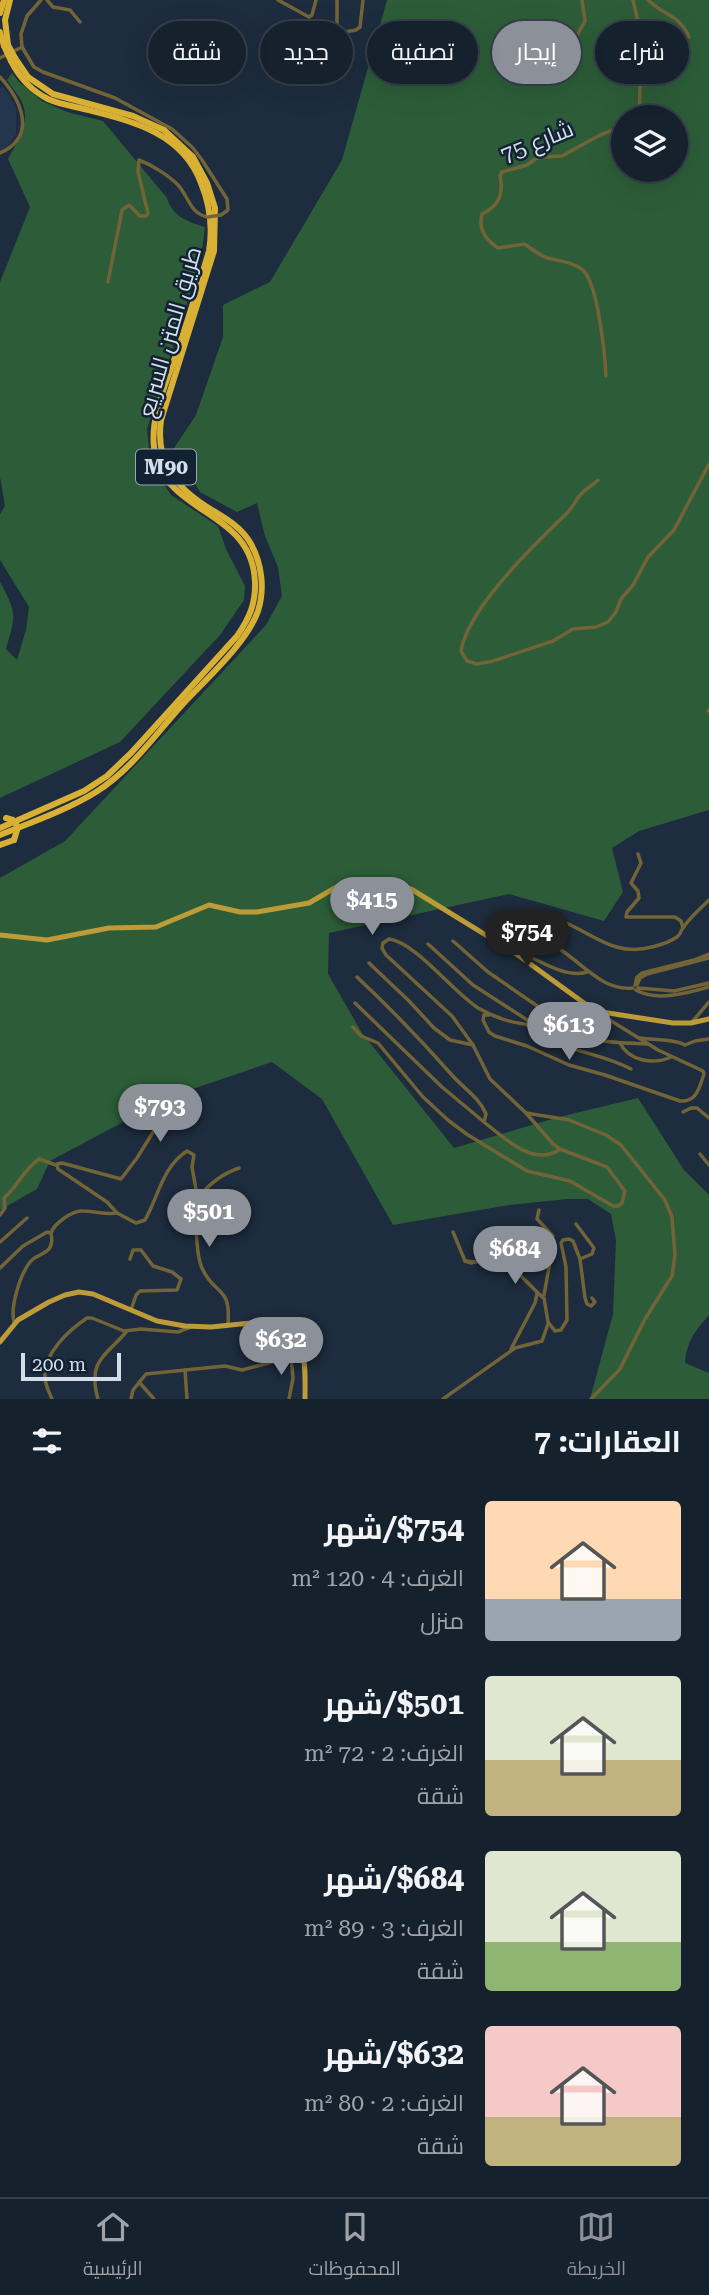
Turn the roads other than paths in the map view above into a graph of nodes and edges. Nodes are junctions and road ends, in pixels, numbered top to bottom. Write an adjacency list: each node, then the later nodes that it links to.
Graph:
1 (4, 0): 12 (highway)
2 (10, 0): 17 (highway, طريق المتن السريع / M90)
3 (41, 0): 18 (street)
4 (47, 0): 14 (street)
5 (278, 0): 6 (street)
6 (316, 0)
7 (337, 0): 8 (street)
8 (363, 0)
9 (582, 0): 15 (street)
10 (633, 0): 22 (street)
11 (648, 0): 13 (street)
12 (0, 13)
13 (678, 21)
14 (80, 22)
15 (581, 28)
16 (0, 33): 17 (highway, طريق المتن السريع / M90)
17 (6, 46): 20 (highway, طريق المتن السريع / M90, bridge)
18 (22, 47): 19 (street); 25 (street, bridge)
19 (0, 58)
20 (13, 60): 30 (highway, طريق المتن السريع / M90); 31 (highway, طريق المتن السريع / M90)
21 (0, 77): 24 (street)
22 (640, 105)
23 (611, 130): 26 (street, شارع 75)
24 (0, 153)
25 (108, 282)
26 (606, 376)
27 (709, 464): 28 (street)
28 (598, 480)
29 (3, 818): 32 (highway, bridge)
30 (0, 828)
31 (0, 835)
32 (0, 845)
33 (638, 854): 35 (street)
34 (709, 900): 35 (street)
35 (683, 928): 42 (street)
36 (0, 935): 39 (main road)
37 (453, 941): 55 (street)
38 (428, 944): 51 (street)
39 (504, 947): 42 (street); 48 (main road)
40 (709, 956): 45 (street)
41 (369, 963): 60 (street)
42 (587, 972): 45 (street)
43 (357, 977): 67 (street)
44 (709, 985): 45 (street)
45 (636, 987)
46 (709, 1002): 52 (street)
47 (355, 1003): 67 (street)
48 (595, 1011): 52 (main road); 56 (street)
49 (492, 1015): 53 (street); 60 (street); 61 (street)
50 (707, 1018): 52 (main road)
51 (532, 1023): 53 (street); 55 (street)
52 (691, 1023)
53 (525, 1024): 62 (street)
54 (353, 1027): 68 (street)
55 (562, 1028): 58 (street)
56 (635, 1037): 57 (street); 59 (street)
57 (709, 1039)
58 (620, 1043): 59 (street); 61 (street)
59 (647, 1044): 61 (street)
60 (473, 1045): 65 (street)
61 (671, 1057)
62 (631, 1069)
63 (170, 1105): 70 (street)
64 (683, 1112): 66 (street)
65 (526, 1113): 68 (street); 109 (street)
66 (709, 1118)
67 (484, 1122): 68 (street)
68 (560, 1149)
69 (700, 1154): 71 (street)
70 (56, 1165): 75 (street); 76 (street)
71 (709, 1165)
72 (239, 1168): 73 (street)
73 (198, 1202): 75 (street); 92 (street)
74 (539, 1210): 82 (street)
75 (117, 1213): 80 (street)
76 (0, 1214)
77 (27, 1218): 81 (street)
78 (576, 1224): 84 (street)
79 (453, 1232): 82 (street)
80 (51, 1233): 86 (street); 90 (street)
81 (0, 1241)
82 (504, 1255): 87 (street)
83 (130, 1259): 89 (street)
84 (580, 1259): 88 (street); 91 (street)
85 (550, 1262): 87 (street)
86 (0, 1268)
87 (542, 1296): 91 (street); 97 (street)
88 (592, 1298)
89 (131, 1310): 90 (main road); 93 (main road)
90 (15, 1322): 96 (main road)
91 (548, 1322): 97 (street)
92 (228, 1324): 93 (main road); 95 (main road)
93 (192, 1327): 94 (street)
94 (127, 1331): 101 (street); 102 (street)
95 (298, 1338): 98 (street); 107 (main road)
96 (0, 1342)
97 (510, 1351): 108 (street)
98 (291, 1357): 99 (street); 106 (street)
99 (185, 1370): 100 (street); 105 (street)
100 (139, 1382): 103 (street); 104 (street)
101 (52, 1399)
102 (98, 1399)
103 (131, 1399)
104 (154, 1399)
105 (187, 1399)
106 (289, 1399)
107 (304, 1399)
108 (443, 1399)
109 (591, 1399)

